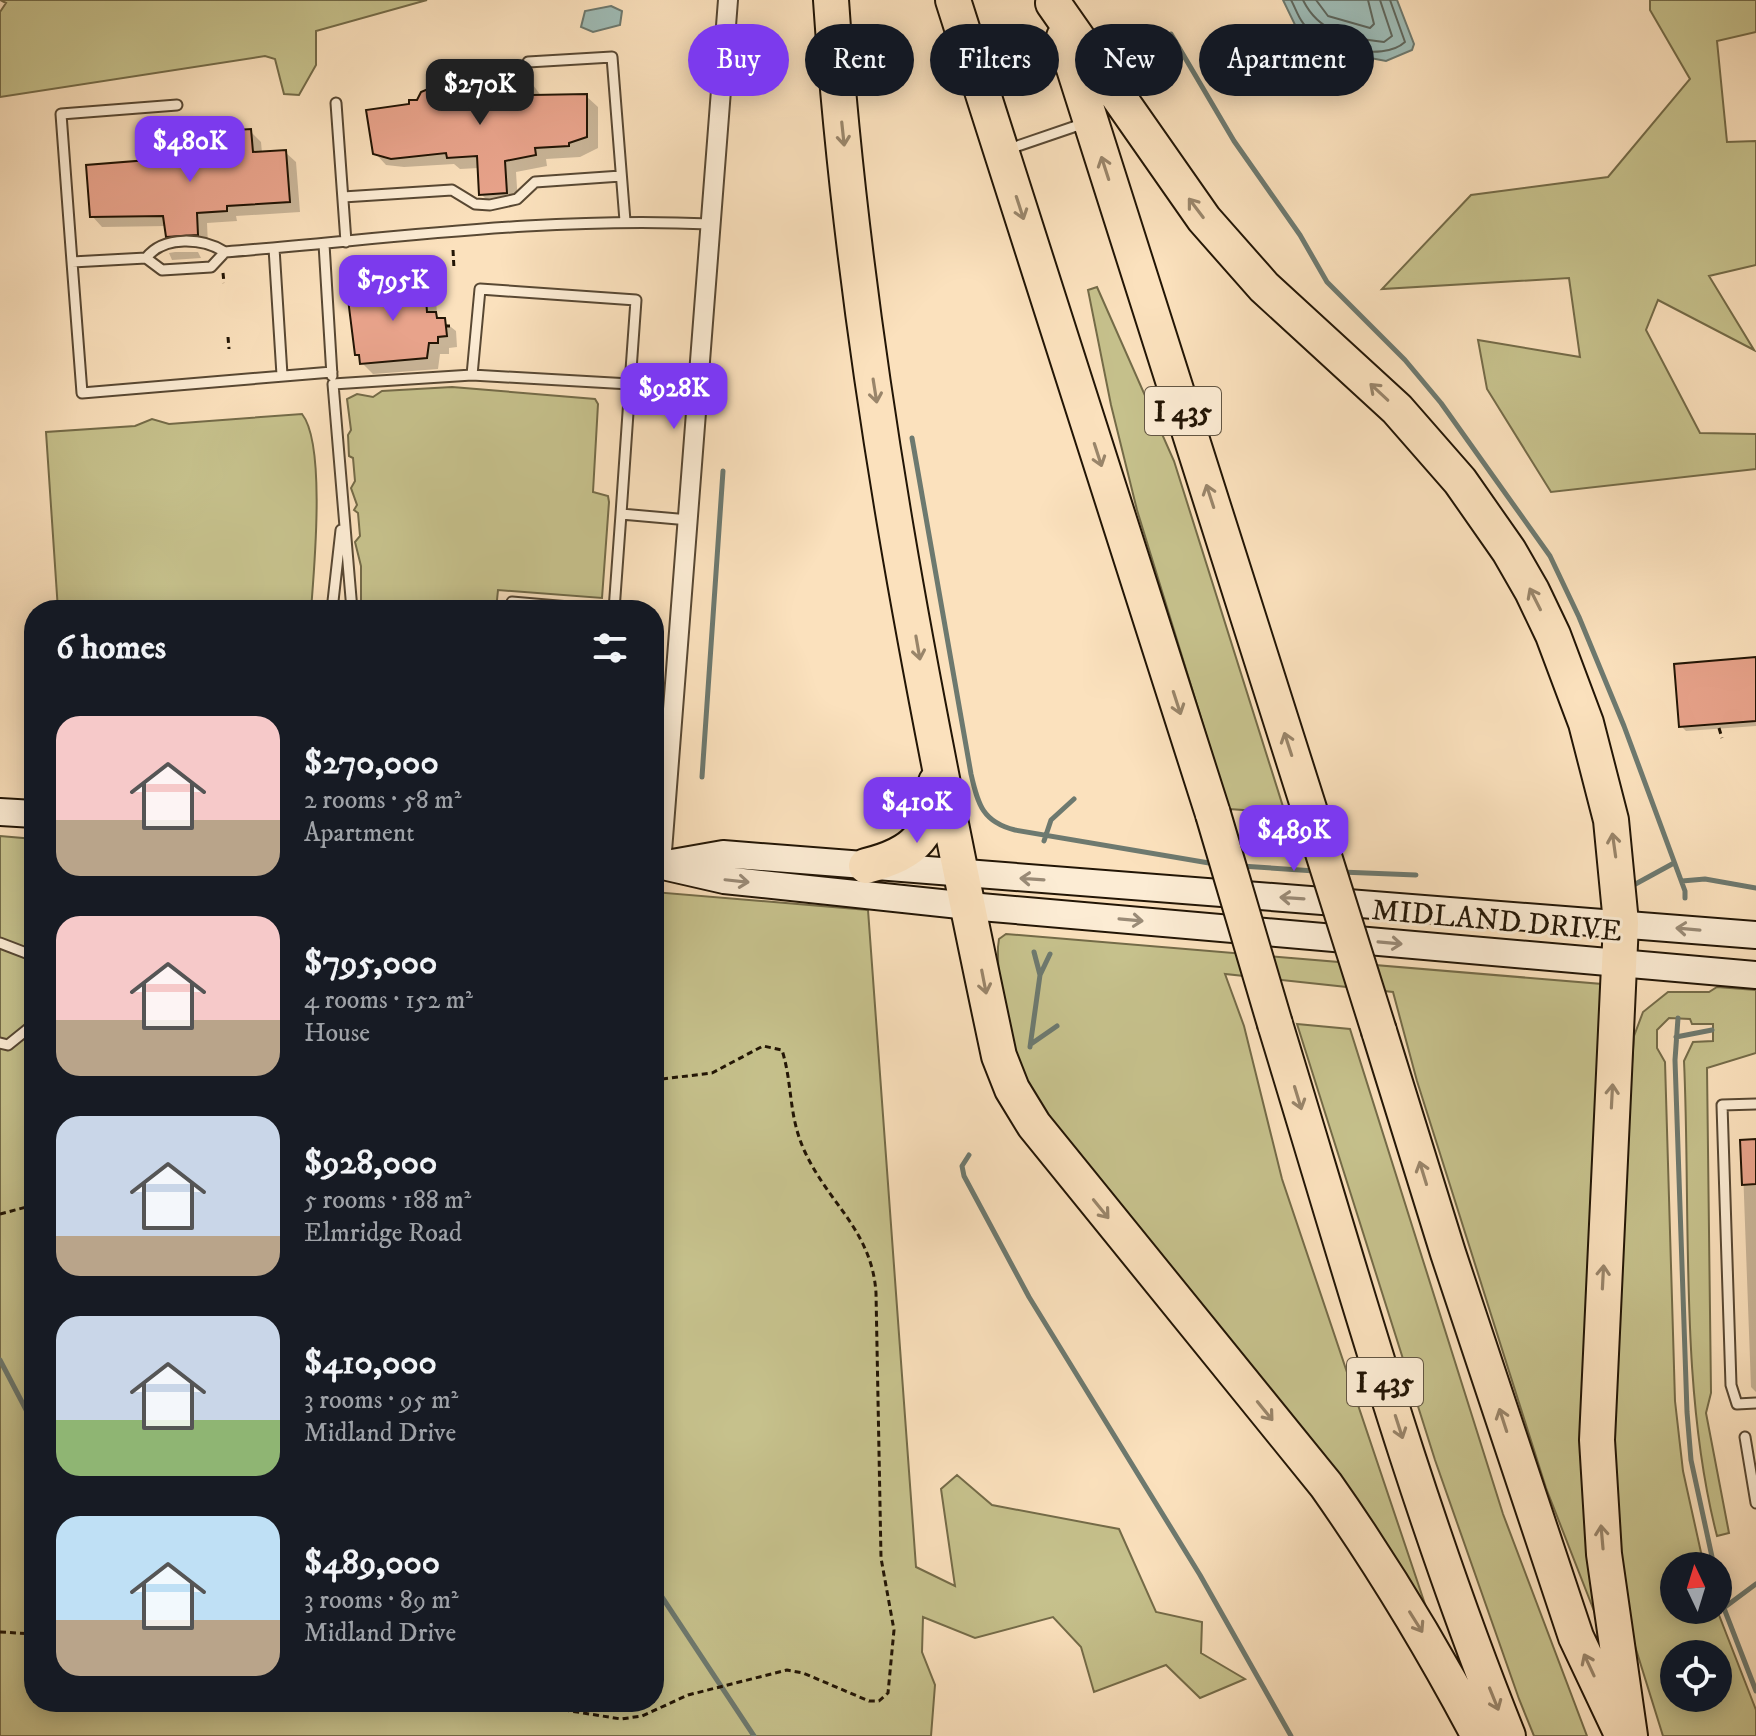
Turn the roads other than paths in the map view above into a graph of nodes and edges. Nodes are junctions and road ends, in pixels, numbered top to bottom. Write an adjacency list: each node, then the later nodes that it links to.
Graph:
1 (728, 0): 13 (street)
2 (831, 0): 31 (highway, one-way to 31)
3 (953, 0): 9 (highway, I 435)
4 (1052, 2): 8 (highway, I 435); 39 (highway, one-way to 4)
5 (528, 62): 10 (lane)
6 (336, 103): 11 (lane)
7 (177, 105): 19 (lane)
8 (1090, 121): 9 (lane); 53 (highway, I 435, one-way to 8, bridge)
9 (1002, 151): 52 (highway, I 435, one-way to 52, bridge)
10 (621, 176): 11 (lane); 12 (lane)
11 (343, 197): 14 (lane)
12 (625, 221): 13 (lane); 14 (lane)
13 (710, 224): 27 (street)
14 (346, 242): 15 (lane)
15 (324, 244): 16 (lane); 20 (lane)
16 (274, 248): 17 (lane); 21 (lane)
17 (225, 252): 18 (lane); 18 (lane)
18 (146, 258): 19 (lane)
19 (72, 262): 21 (lane)
20 (332, 372): 21 (lane); 23 (lane)
21 (282, 375)
22 (472, 375): 23 (lane); 24 (lane); 24 (lane)
23 (333, 384): 26 (lane)
24 (630, 384): 25 (lane)
25 (621, 514): 27 (lane); 30 (lane)
26 (343, 515): 28 (lane); 29 (lane)
27 (689, 520): 32 (street)
28 (333, 600)
29 (351, 600)
30 (615, 600)
31 (938, 762): 37 (highway); 38 (highway)
32 (664, 789)
33 (0, 812): 34 (main road)
34 (24, 813)
35 (664, 863): 37 (main road, MIDLAND DRIVE)
36 (664, 866): 38 (main road, MIDLAND DRIVE, one-way to 38)
37 (866, 866): 38 (main road, MIDLAND DRIVE)
38 (966, 890): 39 (main road, MIDLAND DRIVE, one-way to 38); 43 (main road, MIDLAND DRIVE, one-way to 43); 51 (highway, one-way to 51)
39 (1621, 923): 40 (main road, MIDLAND DRIVE, one-way to 39); 43 (highway)
40 (1756, 935)
41 (0, 943): 42 (lane)
42 (24, 952)
43 (1621, 963): 44 (main road, MIDLAND DRIVE); 54 (highway, one-way to 43)
44 (1756, 975)
45 (24, 1032): 46 (lane)
46 (0, 1043)
47 (1756, 1104): 48 (lane)
48 (1756, 1403)
49 (1745, 1437): 50 (lane)
50 (1756, 1503)
51 (1479, 1736)
52 (1508, 1736)
53 (1622, 1736)
54 (1630, 1736)

